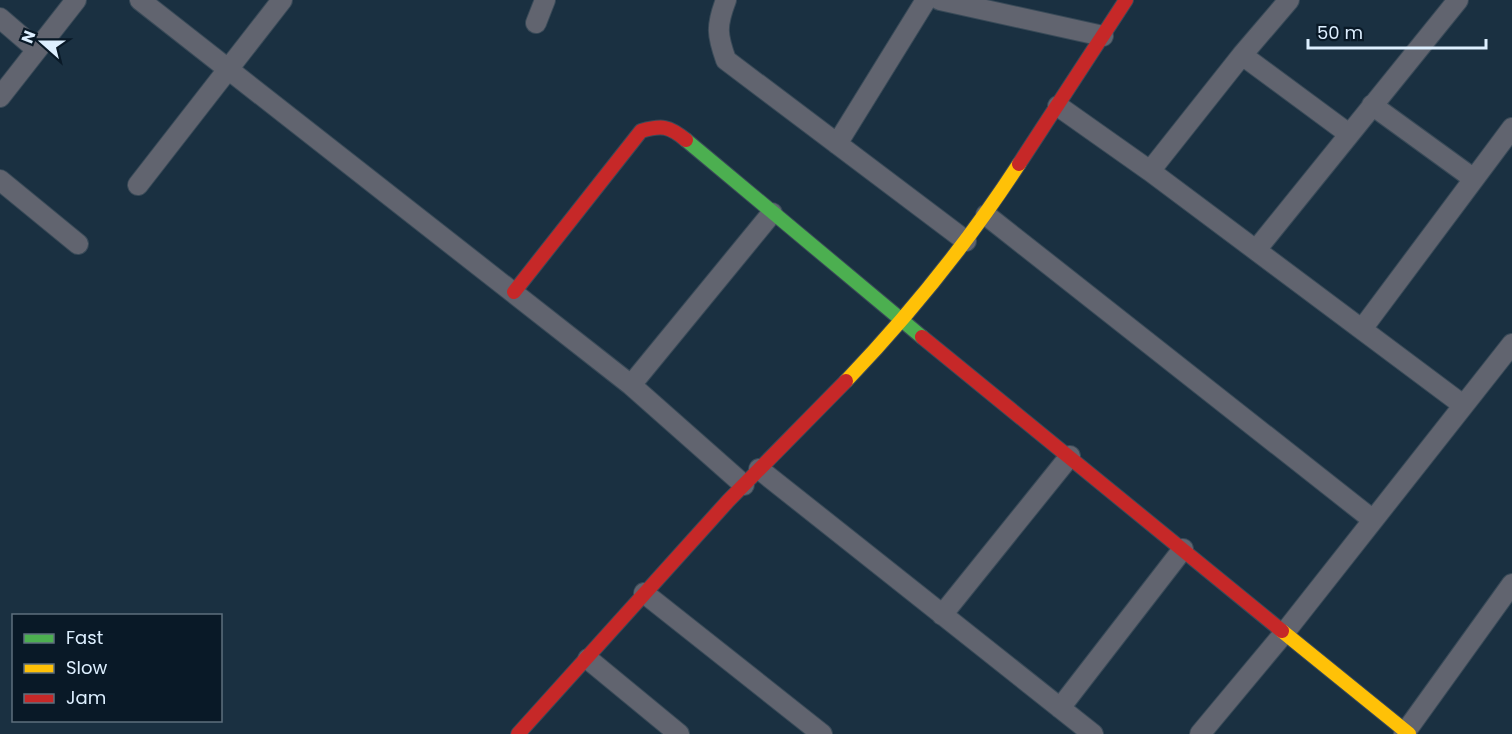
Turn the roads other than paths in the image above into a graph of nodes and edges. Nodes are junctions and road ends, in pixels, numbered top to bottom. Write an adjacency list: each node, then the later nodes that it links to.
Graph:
1 (76, 0): 14 (street)
2 (140, 0): 16 (street)
3 (282, 0): 16 (street)
4 (545, 0): 12 (street)
5 (726, 0): 22 (street)
6 (926, 0): 22 (street)
7 (940, 0): 13 (street)
8 (1126, 0): 13 (street)
9 (1288, 0): 15 (street)
10 (1458, 0): 18 (street)
11 (0, 18): 14 (street)
12 (536, 23)
13 (1103, 36): 19 (street)
14 (36, 49): 17 (street)
15 (1242, 55): 21 (street); 23 (street)
16 (227, 68): 26 (street); 32 (street)
17 (0, 97)
18 (1372, 105): 21 (street); 24 (street)
19 (1058, 106): 23 (street); 28 (street)
20 (1512, 128): 24 (street)
21 (1349, 134): 31 (street)
22 (837, 144): 29 (street)
23 (1150, 171): 31 (street)
24 (1474, 179): 34 (street)
25 (0, 180): 30 (street)
26 (138, 185)
27 (772, 213): 32 (street); 33 (street); 36 (street)
28 (986, 214): 29 (street); 41 (street)
29 (966, 241): 33 (street)
30 (78, 244)
31 (1256, 250): 34 (street)
32 (514, 292): 36 (street)
33 (899, 318): 38 (street); 39 (street)
34 (1362, 329): 37 (street)
35 (1512, 344): 37 (street)
36 (631, 385): 40 (street)
37 (1464, 405): 41 (street)
38 (1070, 456): 42 (street); 45 (street)
39 (759, 469): 40 (street); 45 (street)
40 (744, 485): 44 (street)
41 (1373, 520): 46 (street)
42 (1183, 549): 46 (street); 48 (street)
43 (1512, 584): 49 (street)
44 (644, 593): 47 (street); 52 (street)
45 (942, 615): 48 (street)
46 (1285, 632): 49 (street); 54 (street)
47 (588, 659): 50 (street); 51 (street)
48 (1060, 708): 53 (street)
49 (1406, 733)
50 (518, 734)
51 (679, 734)
52 (822, 734)
53 (1093, 734)
54 (1200, 734)

